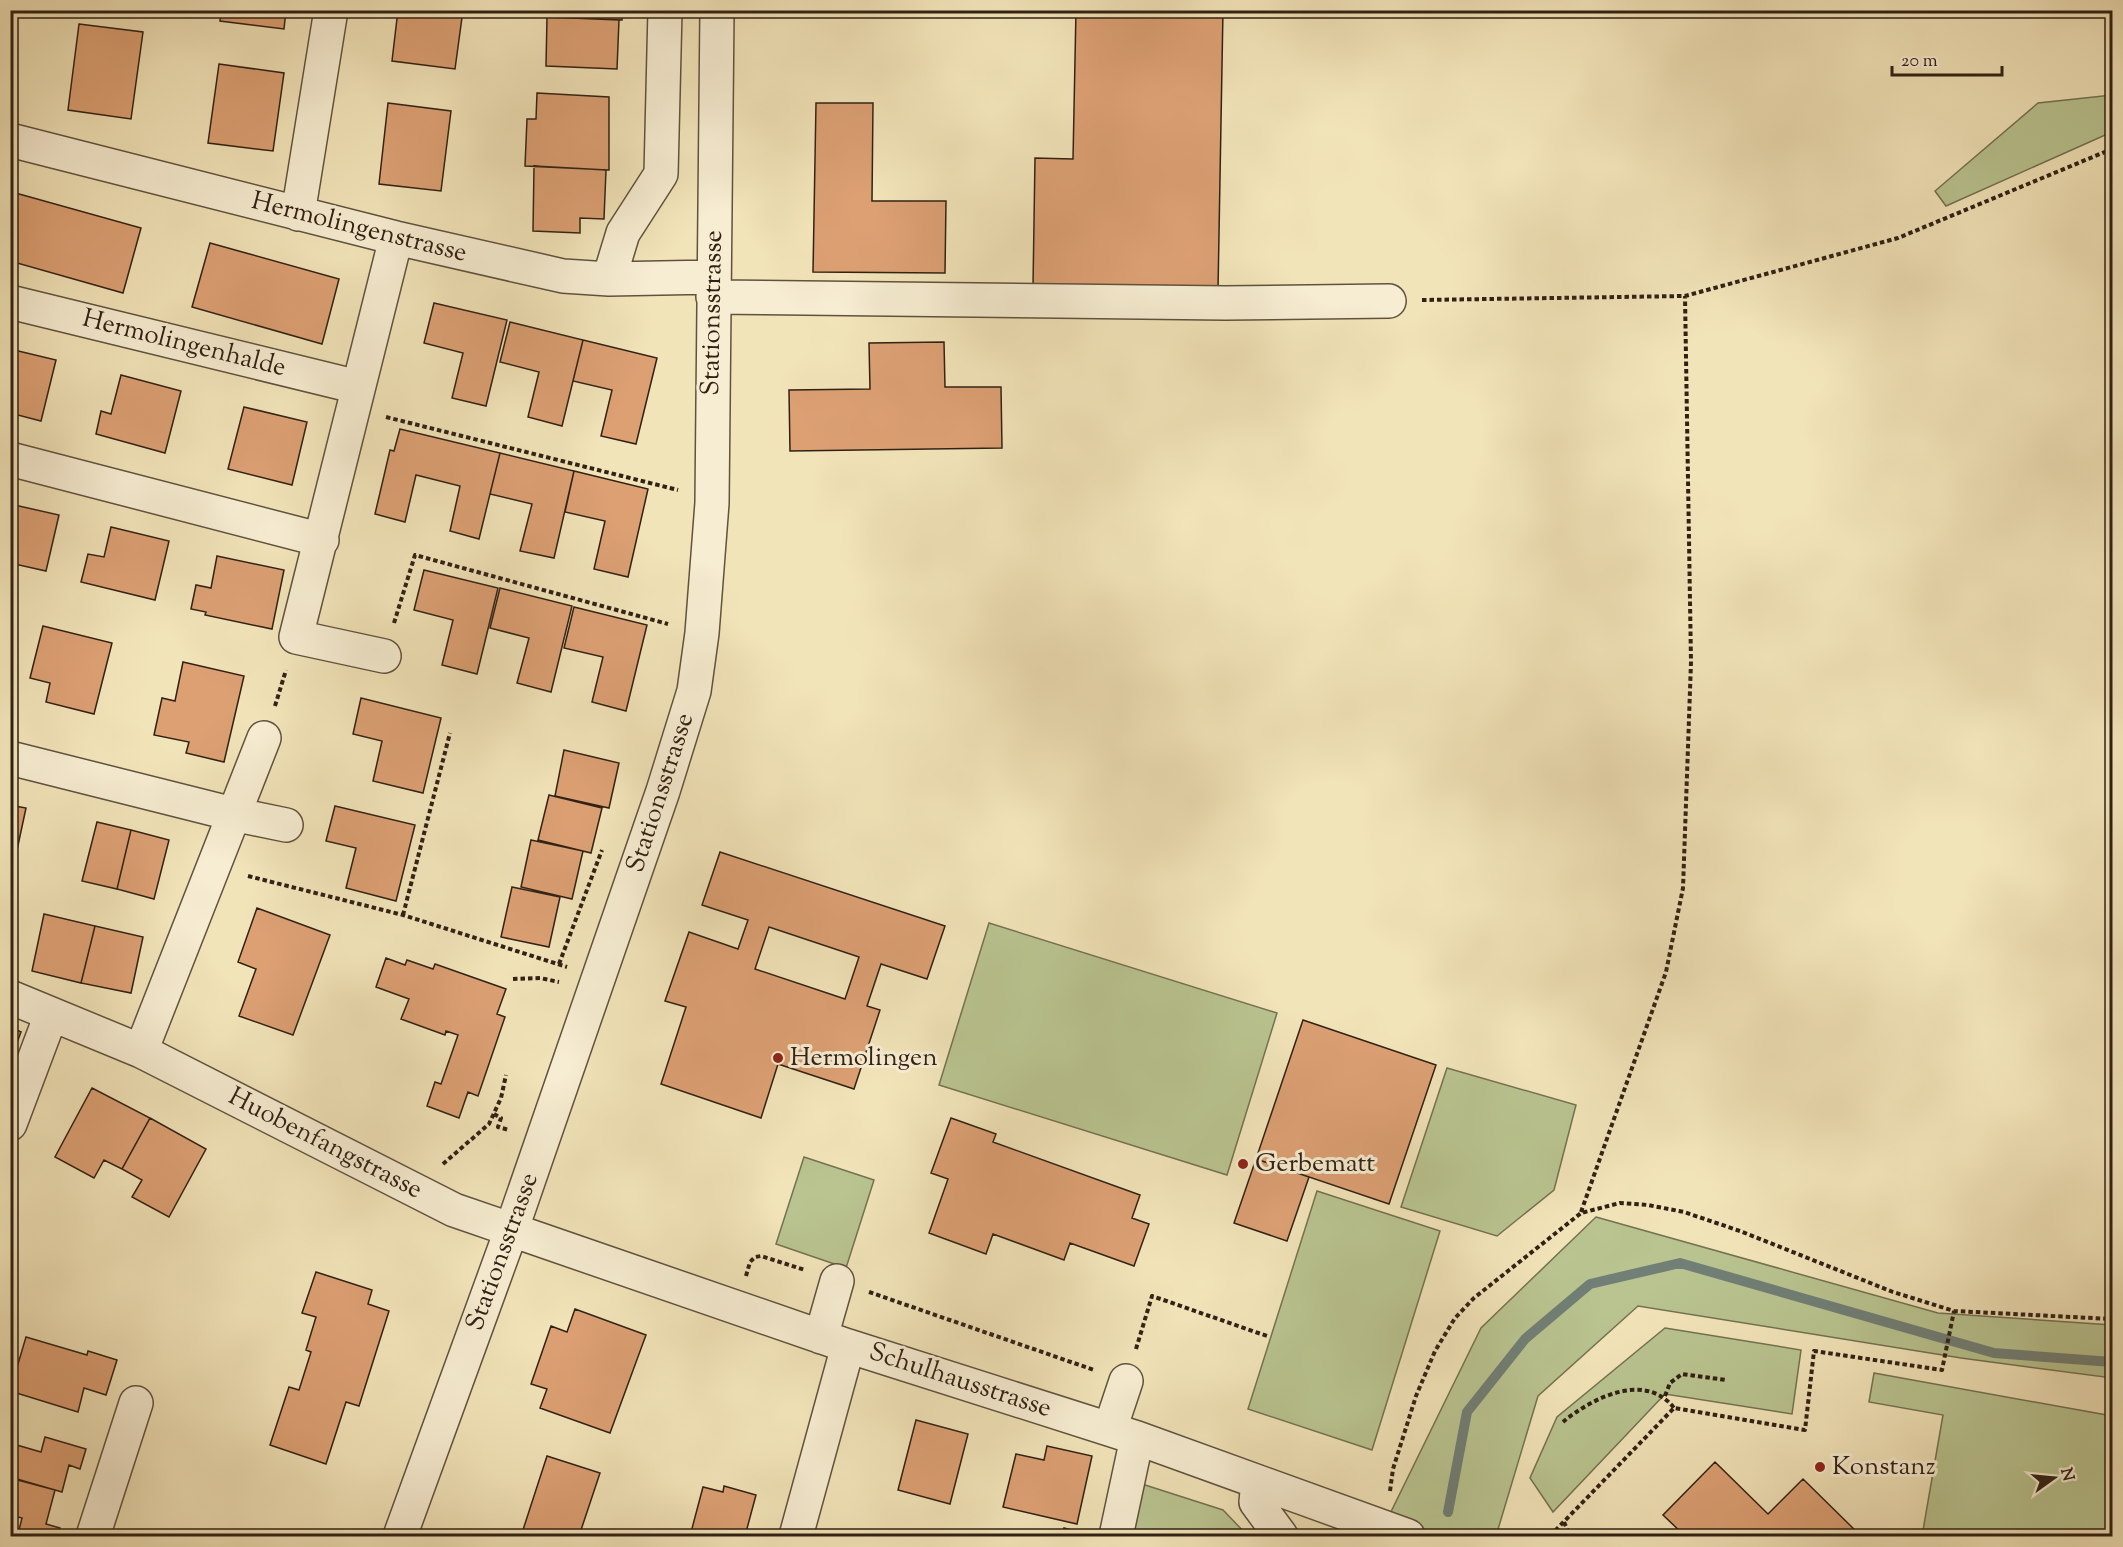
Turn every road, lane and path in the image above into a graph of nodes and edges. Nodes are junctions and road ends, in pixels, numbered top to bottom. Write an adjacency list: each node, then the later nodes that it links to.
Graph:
1 (331, 10): 6 (street)
2 (665, 10): 8 (street)
3 (717, 10): 9 (street, Stationsstrasse)
4 (10, 140): 6 (street, Hermolingenstrasse)
5 (2112, 149): 10 (path)
6 (298, 214): 7 (street, Hermolingenstrasse)
7 (396, 238): 8 (street, Hermolingenstrasse); 13 (street)
8 (609, 279): 9 (street, Hermolingenstrasse)
9 (713, 287): 11 (street, Hermolingenstrasse); 39 (street, Stationsstrasse)
10 (1685, 296): 11 (path); 38 (path)
11 (1389, 301)
12 (10, 302): 13 (street, Hermolingenhalde)
13 (366, 401): 15 (path); 16 (street)
14 (10, 459): 16 (street)
15 (679, 491)
16 (322, 540): 18 (street)
17 (669, 624): 19 (path)
18 (296, 637): 19 (street); 21 (path)
19 (384, 656)
20 (450, 733): 26 (path)
21 (264, 738): 23 (street)
22 (10, 758): 23 (street)
23 (233, 814): 24 (street); 32 (street)
24 (286, 825)
25 (239, 874): 26 (path)
26 (403, 915): 27 (path)
27 (570, 968)
28 (513, 979): 29 (path)
29 (567, 984)
30 (10, 997): 31 (street, Huobenfangstrasse)
31 (51, 1016): 32 (street, Huobenfangstrasse); 35 (street)
32 (141, 1051): 39 (street, Huobenfangstrasse)
33 (506, 1075): 34 (path)
34 (494, 1114): 36 (path); 37 (path)
35 (10, 1124)
36 (521, 1133)
37 (437, 1170)
38 (1581, 1213): 42 (path); 55 (path)
39 (511, 1231): 45 (street, Schulhausstrasse); 57 (street, Stationsstrasse)
40 (745, 1280): 41 (path)
41 (837, 1281): 45 (street); 47 (path)
42 (1954, 1311): 43 (path); 50 (path)
43 (2112, 1319)
44 (1267, 1336): 47 (path)
45 (835, 1341): 52 (street, Schulhausstrasse); 58 (street)
46 (1726, 1380): 48 (path)
47 (1126, 1381): 52 (street)
48 (1665, 1396): 50 (path); 51 (path)
49 (136, 1403): 56 (street)
50 (1674, 1408): 54 (path)
51 (1563, 1422)
52 (1123, 1433): 53 (street, Schulhausstrasse); 59 (street)
53 (1258, 1482): 55 (street, Schulhausstrasse); 60 (street)
54 (1564, 1522): 61 (path); 62 (path)
55 (1395, 1532)
56 (93, 1536)
57 (400, 1536)
58 (796, 1536)
59 (1116, 1536)
60 (1281, 1536)
61 (1550, 1536)
62 (1570, 1536)

